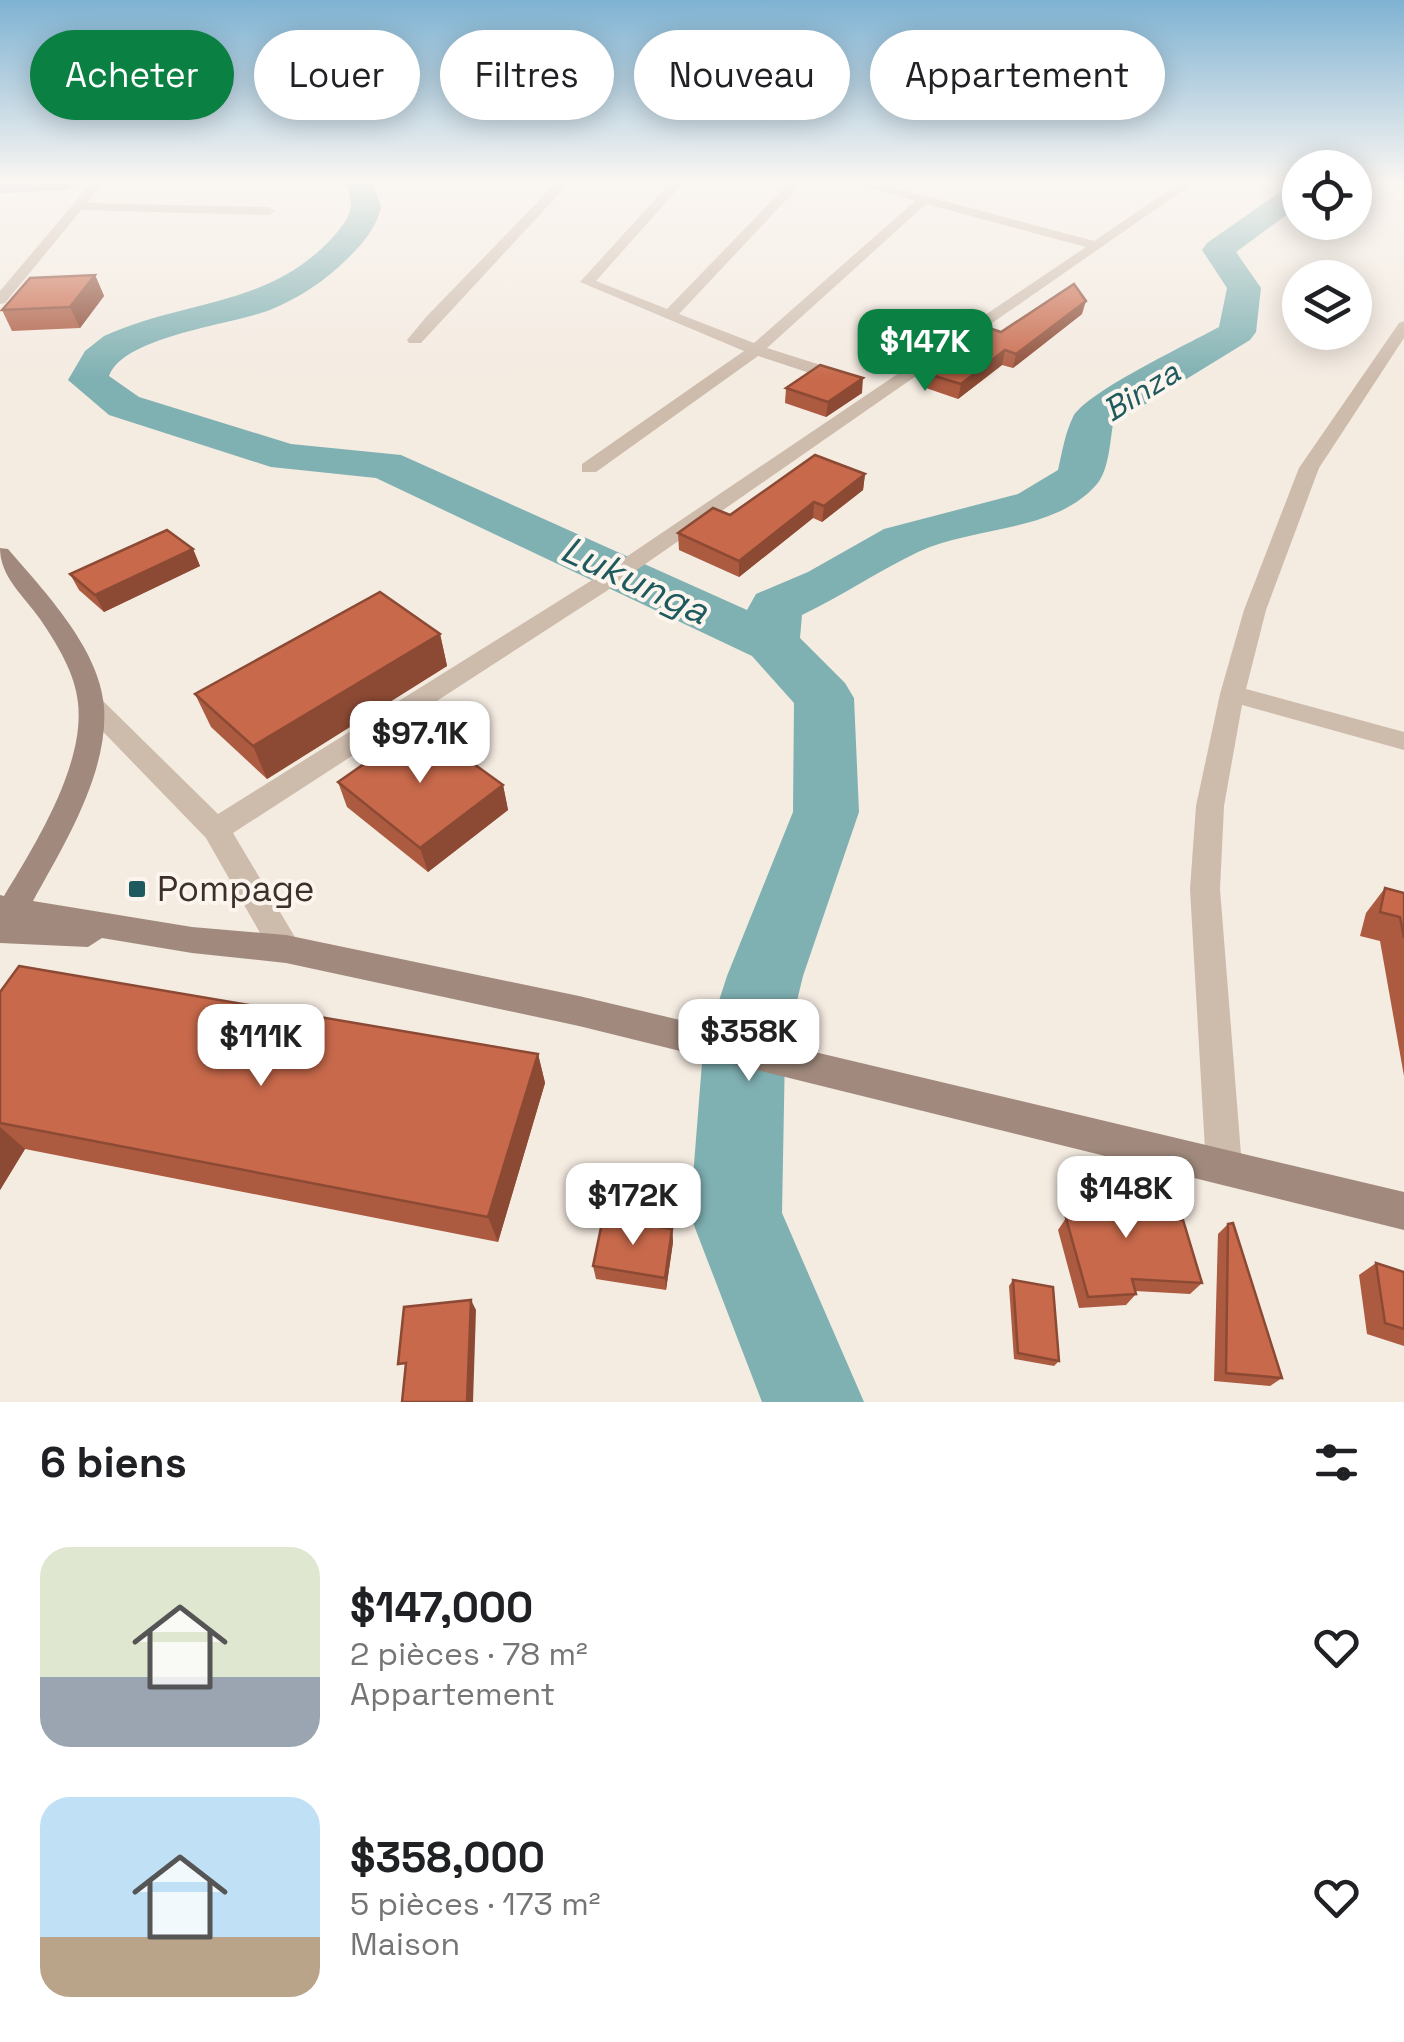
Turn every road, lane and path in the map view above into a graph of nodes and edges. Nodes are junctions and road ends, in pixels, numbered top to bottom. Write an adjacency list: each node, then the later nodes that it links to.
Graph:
1 (43, 247): 7 (street)
2 (500, 247): 10 (street)
3 (618, 247): 8 (street)
4 (734, 247): 8 (street)
5 (871, 247): 11 (street)
6 (1097, 247): 12 (street)
7 (0, 300)
8 (670, 314): 11 (street)
9 (1402, 332): 15 (street)
10 (415, 340)
11 (756, 350): 12 (street); 13 (street)
12 (887, 392): 18 (street)
13 (589, 468)
14 (0, 554): 16 (street)
15 (1232, 694): 17 (street); 23 (street)
16 (91, 704): 18 (street); 19 (street)
17 (1404, 741)
18 (216, 830): 22 (street)
19 (3, 919): 20 (street)
20 (192, 940): 21 (street); 22 (street)
21 (0, 946)
22 (286, 948): 23 (street)
23 (1224, 1167): 24 (street)
24 (1404, 1211)

